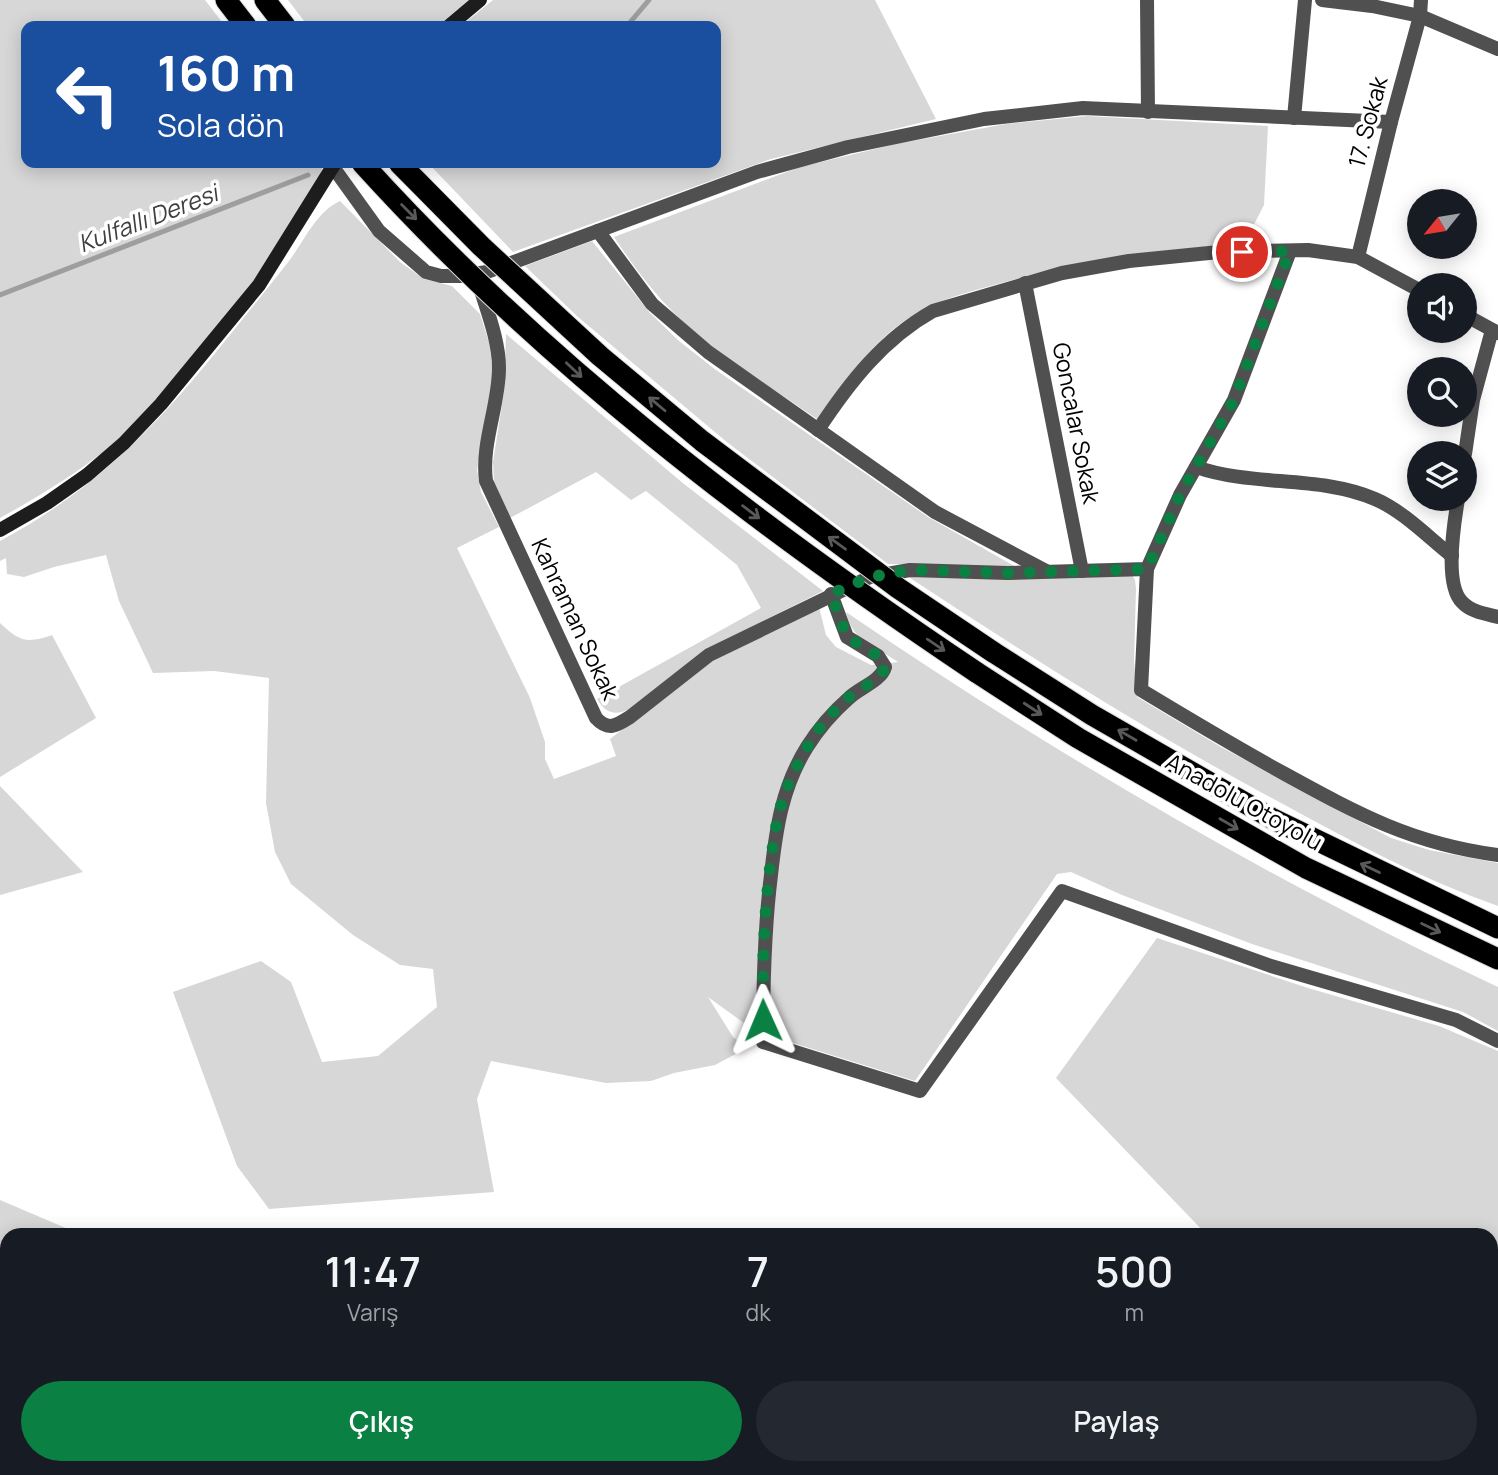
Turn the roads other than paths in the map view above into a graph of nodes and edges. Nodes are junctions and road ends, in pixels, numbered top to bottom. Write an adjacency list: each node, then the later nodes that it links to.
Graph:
1 (226, 0): 9 (highway)
2 (265, 0): 10 (highway)
3 (480, 0): 11 (street)
4 (1147, 0): 13 (street)
5 (1305, 0): 14 (street)
6 (1322, 0): 8 (street)
7 (1421, 0): 8 (street, 17. Sokak)
8 (1420, 16): 12 (street); 15 (street, 17. Sokak)
9 (242, 21)
10 (281, 21)
11 (455, 21)
12 (1498, 49)
13 (1148, 112): 14 (street); 20 (street)
14 (1294, 118): 15 (street)
15 (1391, 121): 22 (street, 17. Sokak)
16 (332, 168): 32 (street)
17 (336, 168): 23 (street)
18 (367, 168): 41 (highway, Anadolu Otoyolu, one-way to 41, bridge)
19 (404, 168): 40 (highway, Anadolu Otoyolu, one-way to 19, bridge)
20 (598, 231): 23 (street); 28 (street)
21 (1290, 251): 22 (street); 24 (street); 30 (street)
22 (1358, 257): 25 (street)
23 (475, 274): 37 (street, Kahraman Sokak)
24 (1025, 284): 28 (street); 35 (street, Goncalar Sokak)
25 (1407, 284)
26 (1477, 322): 27 (street)
27 (1495, 332): 29 (street)
28 (818, 430): 36 (street)
29 (1467, 441)
30 (1195, 467): 33 (street); 34 (street)
31 (1457, 511): 33 (street)
32 (0, 530)
33 (1452, 556): 38 (street)
34 (1147, 569): 35 (street, Kahraman Sokak); 39 (street)
35 (1082, 570): 36 (street, Kahraman Sokak)
36 (1048, 572): 37 (street, Kahraman Sokak)
37 (831, 594): 42 (street)
38 (1498, 617)
39 (1498, 855)
40 (1498, 929)
41 (1498, 959)
42 (1498, 1041)

